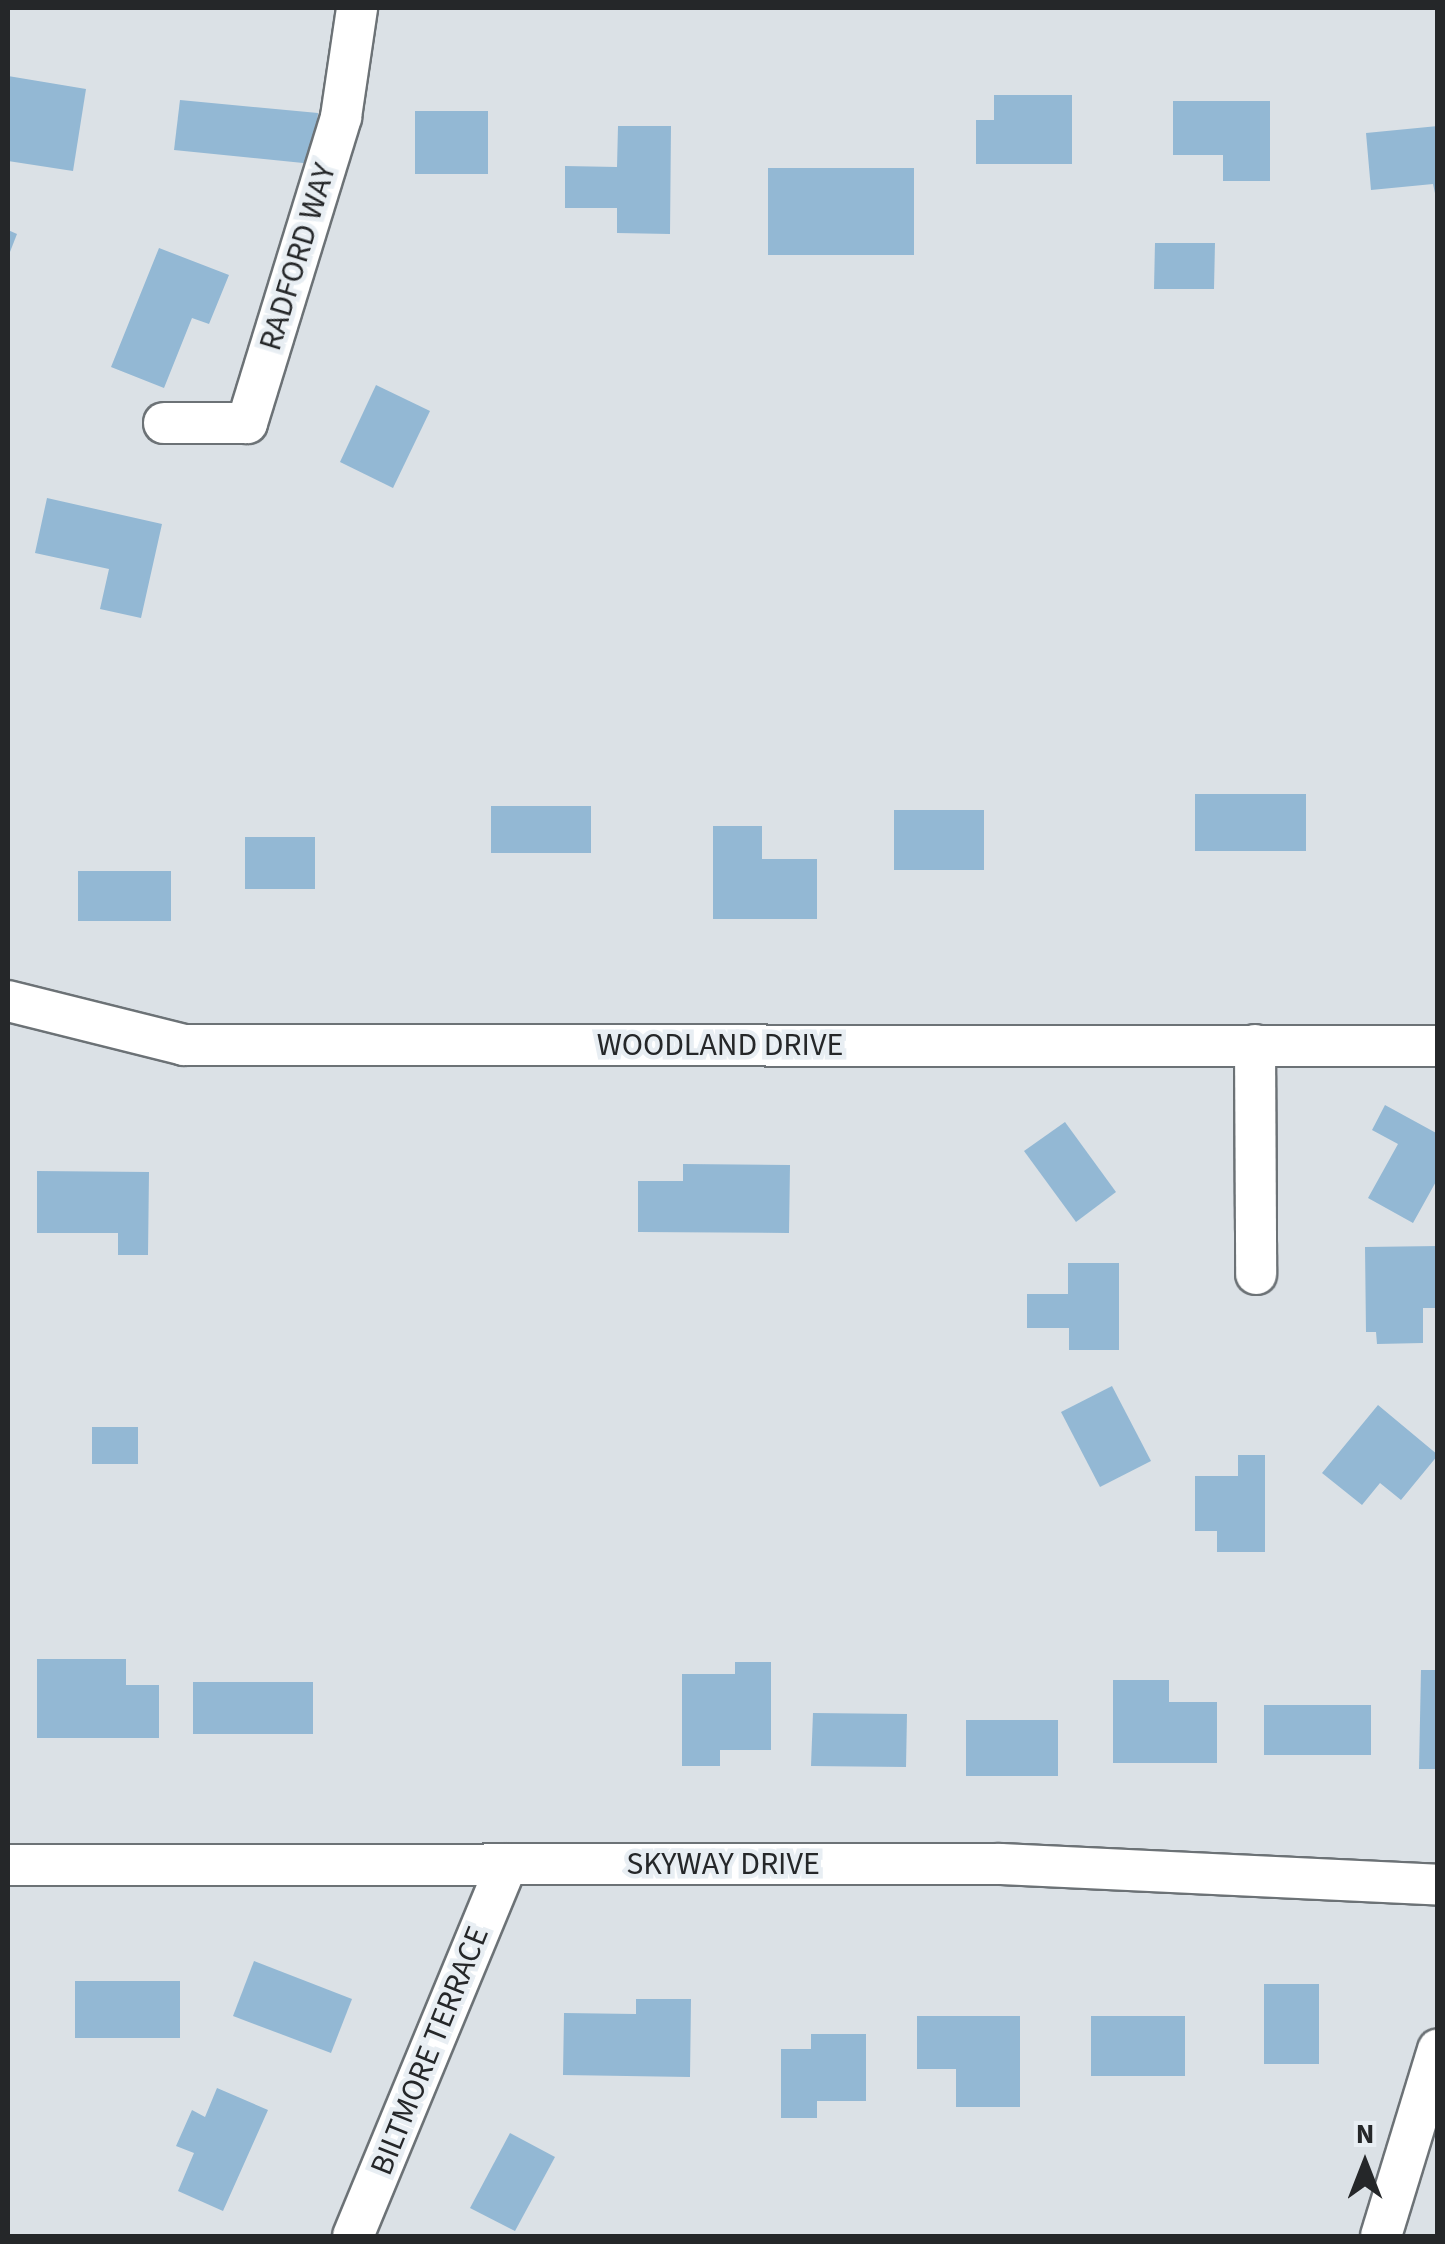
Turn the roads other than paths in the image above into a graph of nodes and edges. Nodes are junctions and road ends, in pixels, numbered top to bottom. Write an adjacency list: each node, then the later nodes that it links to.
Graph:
1 (357, 8): 2 (street, RADFORD WAY)
2 (164, 423)
3 (8, 1001): 4 (street, WOODLAND DRIVE)
4 (1255, 1045): 5 (street, WOODLAND DRIVE); 6 (street)
5 (1438, 1046)
6 (1256, 1274)
7 (8, 1865): 8 (street, SKYWAY DRIVE)
8 (507, 1865): 9 (street, SKYWAY DRIVE); 11 (street, BILTMORE TERRACE)
9 (1438, 1885)
10 (1438, 2050): 12 (street)
11 (353, 2236)
12 (1381, 2236)

